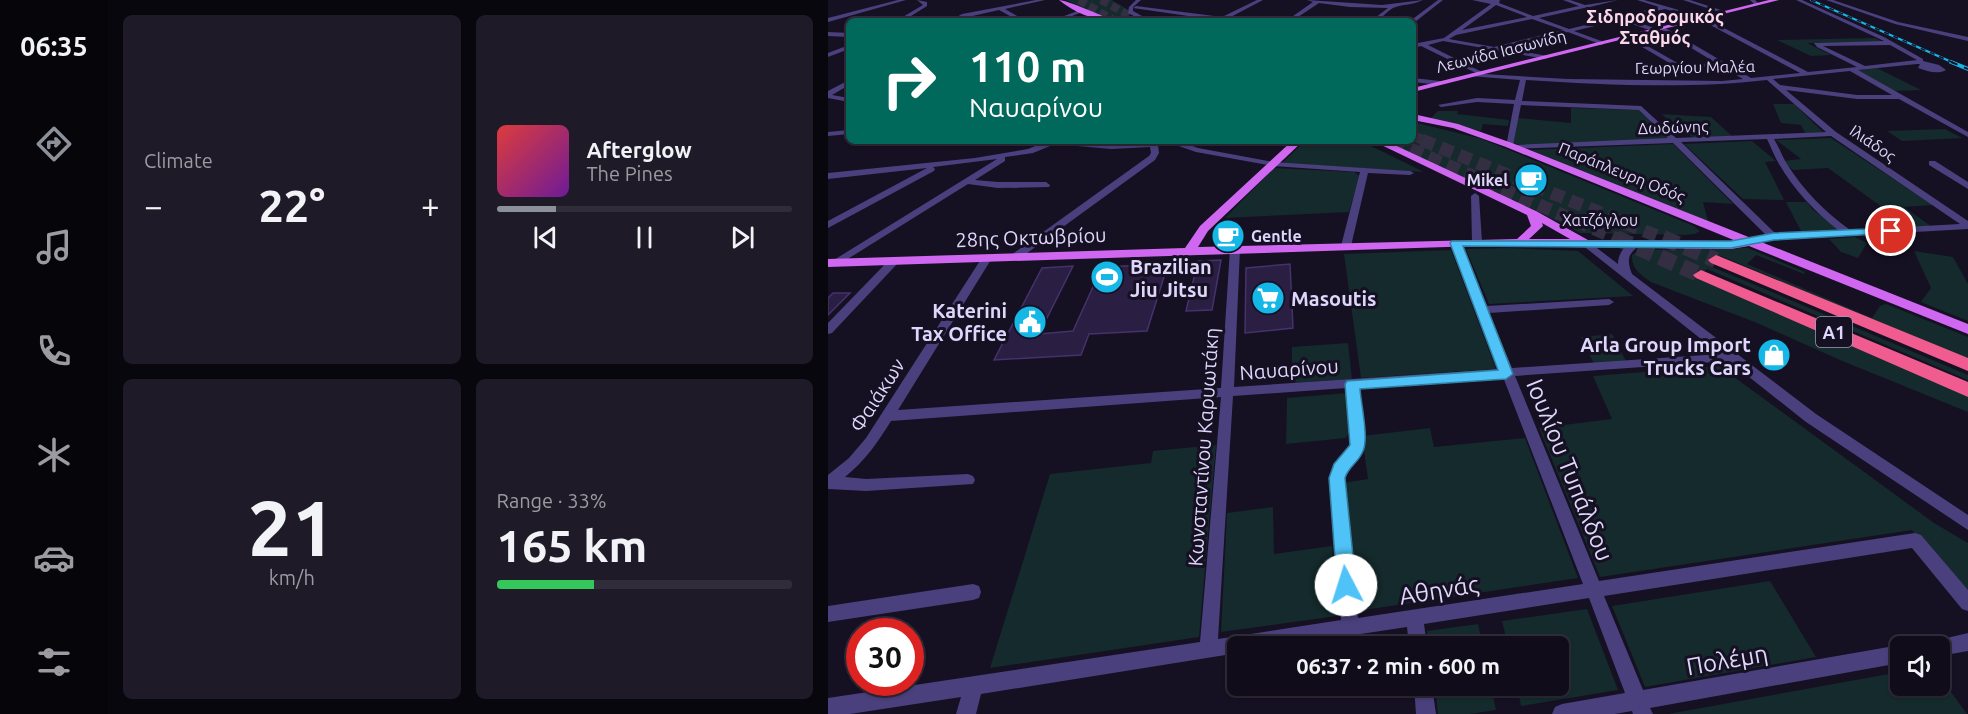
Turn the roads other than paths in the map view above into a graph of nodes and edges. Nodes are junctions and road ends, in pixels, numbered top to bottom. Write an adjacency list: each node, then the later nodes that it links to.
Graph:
1 (904, 0): 36 (street)
2 (919, 0): 38 (street)
3 (1042, 0): 30 (street)
4 (1062, 0): 33 (main road)
5 (1139, 0): 43 (street)
6 (1262, 0): 24 (street)
7 (1421, 0): 25 (street)
8 (1441, 0): 31 (street)
9 (1474, 0): 21 (street)
10 (1565, 0): 27 (street)
11 (1616, 0): 27 (street)
12 (1639, 0): 29 (street)
13 (1685, 0): 34 (street)
14 (1769, 0): 22 (main road)
15 (1776, 0): 32 (main road)
16 (1784, 0): 32 (main road)
17 (1793, 0): 37 (street)
18 (1798, 0): 37 (street)
19 (1828, 0): 58 (street)
20 (1312, 1): 26 (street); 46 (street)
21 (1497, 2): 48 (street); 56 (street)
22 (1754, 2): 32 (main road)
23 (1234, 3): 24 (street)
24 (1253, 4): 45 (street)
25 (1407, 5): 26 (street); 31 (street)
26 (1393, 6): 47 (street)
27 (1585, 7): 48 (street); 49 (street)
28 (1136, 8): 44 (street)
29 (1665, 8): 49 (street); 50 (street)
30 (1001, 9): 39 (street); 40 (street)
31 (1429, 9): 51 (street)
32 (1735, 10): 34 (main road, Λεωνίδα Ιασωνίδη)
33 (1082, 11): 41 (street); 42 (main road)
34 (1724, 12): 50 (main road, Λεωνίδα Ιασωνίδη)
35 (828, 14): 36 (street)
36 (848, 15): 52 (street)
37 (1833, 17): 64 (street)
38 (903, 18)
39 (957, 18)
40 (1018, 18)
41 (1062, 18)
42 (1102, 18)
43 (1142, 18)
44 (1207, 18)
45 (1225, 18)
46 (1292, 18)
47 (1378, 18)
48 (1535, 18): 54 (street); 56 (street)
49 (1621, 18): 53 (street); 54 (street)
50 (1701, 18): 53 (main road, Λεωνίδα Ιασωνίδη); 75 (street)
51 (1416, 19)
52 (828, 20)
53 (1659, 29): 60 (main road, Λεωνίδα Ιασωνίδη); 71 (street)
54 (1570, 30): 63 (street); 68 (street)
55 (1968, 32): 58 (street)
56 (1456, 33): 62 (street)
57 (828, 34): 59 (street)
58 (1944, 34): 61 (street)
59 (846, 35)
60 (1628, 36): 63 (main road, Λεωνίδα Ιασωνίδη); 71 (street)
61 (1968, 39)
62 (1444, 40): 65 (street); 68 (street)
63 (1602, 43): 70 (main road, Λεωνίδα Ιασωνίδη)
64 (1891, 43): 72 (street, Γεωργίου Μαλέα); 72 (street)
65 (1422, 45): 66 (street); 74 (street)
66 (1416, 46)
67 (846, 48): 69 (street)
68 (1495, 48): 70 (street)
69 (828, 55)
70 (1546, 57): 74 (main road, Λεωνίδα Ιασωνίδη)
71 (1722, 64): 78 (street)
72 (1864, 68): 73 (street, Γεωργίου Μαλέα)
73 (1851, 69): 75 (street, Γεωργίου Μαλέα); 87 (street)
74 (1476, 74): 77 (street, Γεωργίου Μαλέα); 80 (main road, Λεωνίδα Ιασωνίδη)
75 (1808, 74): 76 (street, Γεωργίου Μαλέα)
76 (1768, 78): 78 (street, Γεωργίου Μαλέα); 83 (street, Ιλιάδος)
77 (1522, 79): 78 (street, Γεωργίου Μαλέα); 89 (street)
78 (1751, 81)
79 (1416, 82): 80 (street)
80 (1440, 83): 84 (main road, Λεωνίδα Ιασωνίδη)
81 (846, 84): 86 (street)
82 (1416, 84): 84 (street)
83 (1778, 87): 87 (street); 94 (street, Ιλιάδος)
84 (1422, 88): 85 (main road, Λεωνίδα Ιασωνίδη)
85 (1416, 89)
86 (828, 95): 88 (street)
87 (1900, 97): 95 (street)
88 (846, 99)
89 (1517, 102): 90 (street); 97 (street); 104 (street)
90 (1440, 105)
91 (1416, 118): 104 (main road, Παράπλευρη Οδός)
92 (846, 132): 93 (street)
93 (828, 134)
94 (1833, 134): 96 (street, Δωδώνης); 120 (street, Ιλιάδος)
95 (1968, 135)
96 (1769, 137): 97 (street, Δωδώνης); 123 (street)
97 (1677, 141): 104 (street, Δωδώνης); 125 (street)
98 (1046, 144): 105 (street)
99 (1086, 144): 100 (street)
100 (1154, 144): 136 (street)
101 (1179, 144): 107 (street)
102 (1295, 144): 107 (main road)
103 (1384, 144): 118 (main road)
104 (1512, 146): 122 (main road, Παράπλευρη Οδός)
105 (1008, 155): 108 (street); 113 (street)
106 (1932, 163): 116 (street)
107 (1273, 164): 109 (street); 121 (main road)
108 (938, 165): 110 (street); 119 (street)
109 (1365, 170): 111 (street); 132 (street)
110 (850, 173): 112 (street); 115 (street)
111 (1410, 173)
112 (828, 176)
113 (966, 181): 114 (street); 140 (street)
114 (1046, 185)
115 (828, 186)
116 (1968, 186)
117 (1474, 196): 127 (street)
118 (1533, 213): 124 (main road); 126 (main road)
119 (828, 225)
120 (1968, 225): 123 (street)
121 (1204, 229): 133 (main road); 134 (main road); 135 (main road)
122 (1722, 231): 124 (main road, Χατζόγλου); 128 (main road, Παράπλευρη Οδός)
123 (1849, 234): 125 (street)
124 (1573, 237): 126 (main road, Χατζόγλου); 130 (main road)
125 (1774, 237): 128 (street)
126 (1522, 238): 127 (main road, Χατζόγλου)
127 (1478, 242): 129 (main road, Χατζόγλου); 130 (main road, Χατζόγλου)
128 (1750, 242): 131 (main road, Χατζόγλου); 145 (main road, Παράπλευρη Οδός)
129 (1456, 243): 132 (main road, Χατζόγλου); 144 (street, Ιουλίου Τυπάλδου)
130 (1586, 244): 131 (main road, Χατζόγλου); 142 (street)
131 (1636, 244): 142 (street)
132 (1346, 246): 133 (main road, Χατζόγλου)
133 (1228, 249): 134 (main road, 28ης Οκτωβρίου); 152 (street, Κωνσταντίνου Καρυωτάκη)
134 (1189, 251): 135 (main road, 28ης Οκτωβρίου)
135 (1142, 252): 136 (main road, 28ης Οκτωβρίου)
136 (1015, 257): 137 (main road, 28ης Οκτωβρίου)
137 (987, 258): 139 (main road, 28ης Οκτωβρίου); 153 (street, Φαιάκων)
138 (1716, 260): 148 (highway, Α1)
139 (894, 261): 140 (main road, 28ης Οκτωβρίου); 146 (street)
140 (831, 263)
141 (1701, 275): 151 (highway, Α1)
142 (1627, 276): 147 (street)
143 (1609, 302): 144 (street)
144 (1482, 310): 149 (street, Ιουλίου Τυπάλδου)
145 (1968, 329)
146 (828, 330)
147 (1729, 357): 149 (street, Ναυαρίνου); 156 (street)
148 (1968, 365)
149 (1506, 374): 150 (street, Ναυαρίνου); 157 (street, Ιουλίου Τυπάλδου)
150 (1352, 384): 152 (street, Ναυαρίνου); 162 (street)
151 (1968, 390)
152 (1228, 393): 153 (street, Ναυαρίνου); 166 (street, Κωνσταντίνου Καρυωτάκη)
153 (887, 416): 155 (street, Φαιάκων)
154 (968, 480): 155 (street)
155 (829, 483)
156 (1968, 523)
157 (1594, 590): 159 (street, Αθηνάς); 161 (street, Αθηνάς); 171 (street, Ιουλίου Τυπάλδου)
158 (972, 592): 160 (street)
159 (1968, 603)
160 (828, 614)
161 (1414, 618): 162 (street, Αθηνάς); 163 (street)
162 (1350, 627): 166 (street, Αθηνάς)
163 (1417, 636)
164 (1968, 642): 165 (street)
165 (1950, 645)
166 (1208, 649): 168 (street, Αθηνάς)
167 (1890, 656): 171 (street, Πολέμη)
168 (974, 685): 170 (street, Αθηνάς); 172 (street)
169 (1424, 696): 173 (street)
170 (828, 708)
171 (1641, 708): 174 (street, Πολέμη)
172 (966, 714)
173 (1426, 714)
174 (1562, 714)

